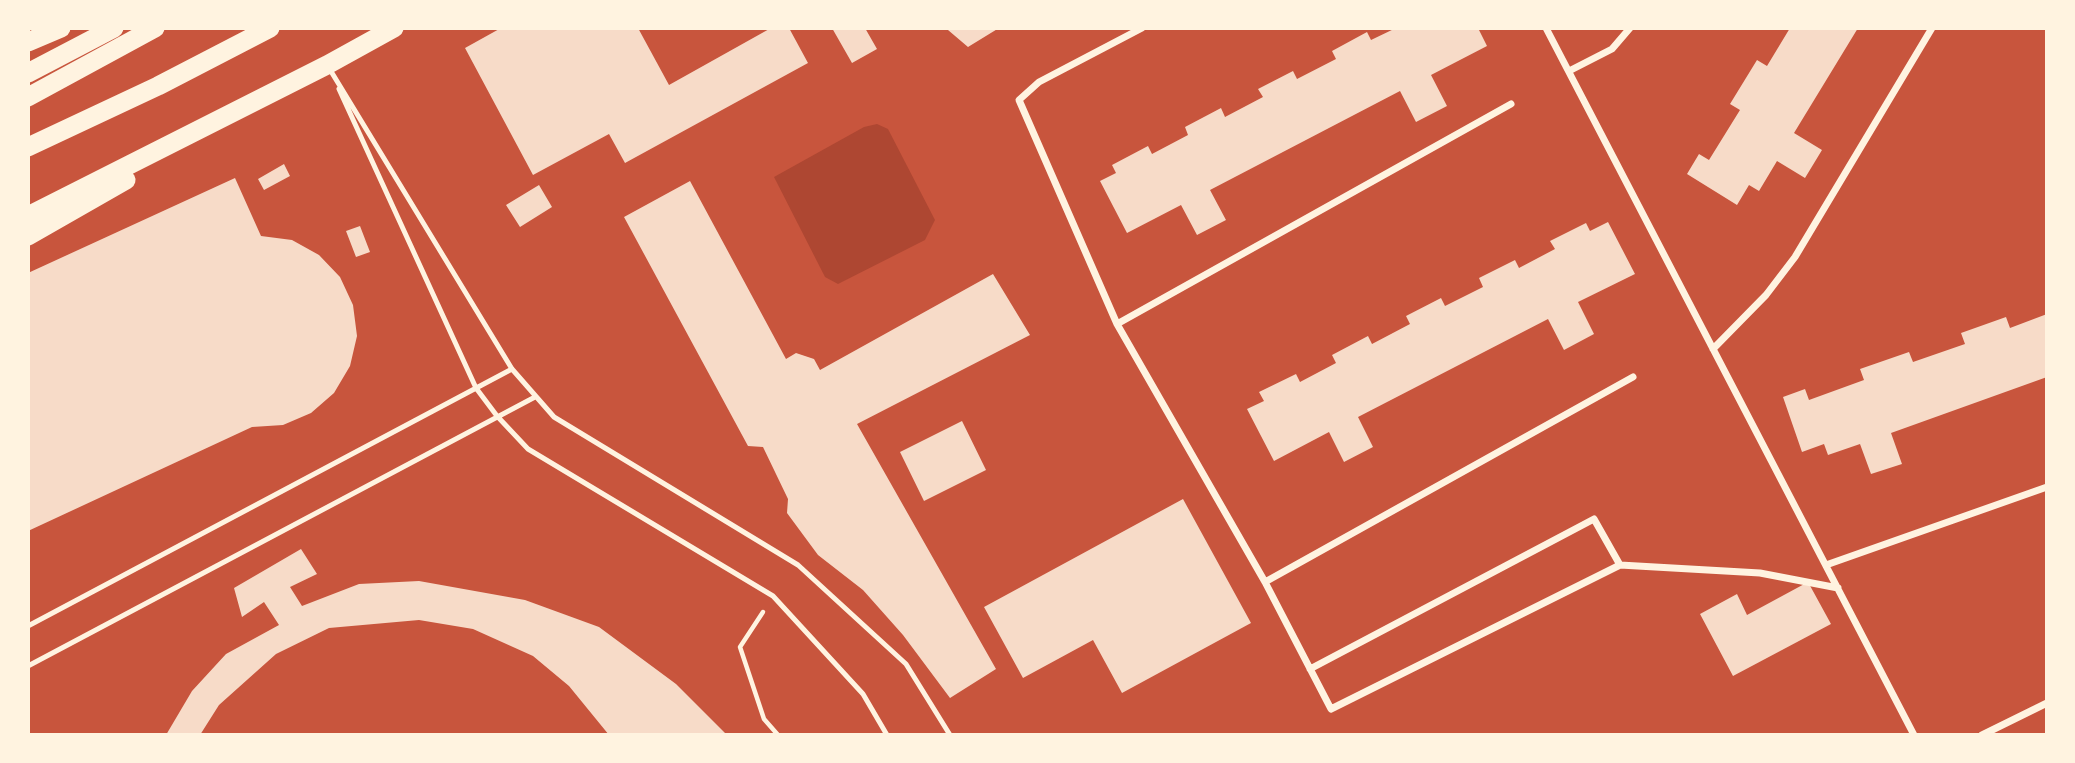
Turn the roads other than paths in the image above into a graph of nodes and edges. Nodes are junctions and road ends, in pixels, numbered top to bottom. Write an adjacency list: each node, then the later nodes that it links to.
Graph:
1 (61, 28): 10 (highway)
2 (114, 28): 13 (highway)
3 (155, 28): 14 (highway)
4 (270, 28): 16 (highway)
5 (394, 28): 11 (highway)
6 (1142, 28): 19 (street)
7 (1546, 28): 12 (street)
8 (1630, 28): 12 (street)
9 (1932, 28): 20 (street)
10 (28, 42)
11 (327, 65): 17 (highway); 18 (highway); 21 (lane); 23 (lane)
12 (1569, 71): 20 (street)
13 (28, 73)
14 (28, 97)
15 (1511, 104): 19 (street)
16 (28, 146)
17 (28, 216)
18 (28, 236)
19 (1117, 324): 29 (street)
20 (1713, 349): 28 (street)
21 (512, 369): 23 (lane); 24 (lane)
22 (1633, 377): 29 (street)
23 (476, 388): 25 (lane); 31 (lane)
24 (535, 397): 25 (lane); 36 (lane)
25 (497, 416): 32 (lane); 35 (lane)
26 (2047, 487): 28 (street)
27 (1620, 565): 30 (street); 33 (street); 33 (street)
28 (1826, 565): 30 (street)
29 (1265, 582): 33 (street)
30 (1838, 588): 37 (street)
31 (28, 626)
32 (28, 666)
33 (1310, 669)
34 (2047, 702): 38 (street)
35 (887, 735)
36 (950, 735)
37 (1914, 735)
38 (1982, 735)

